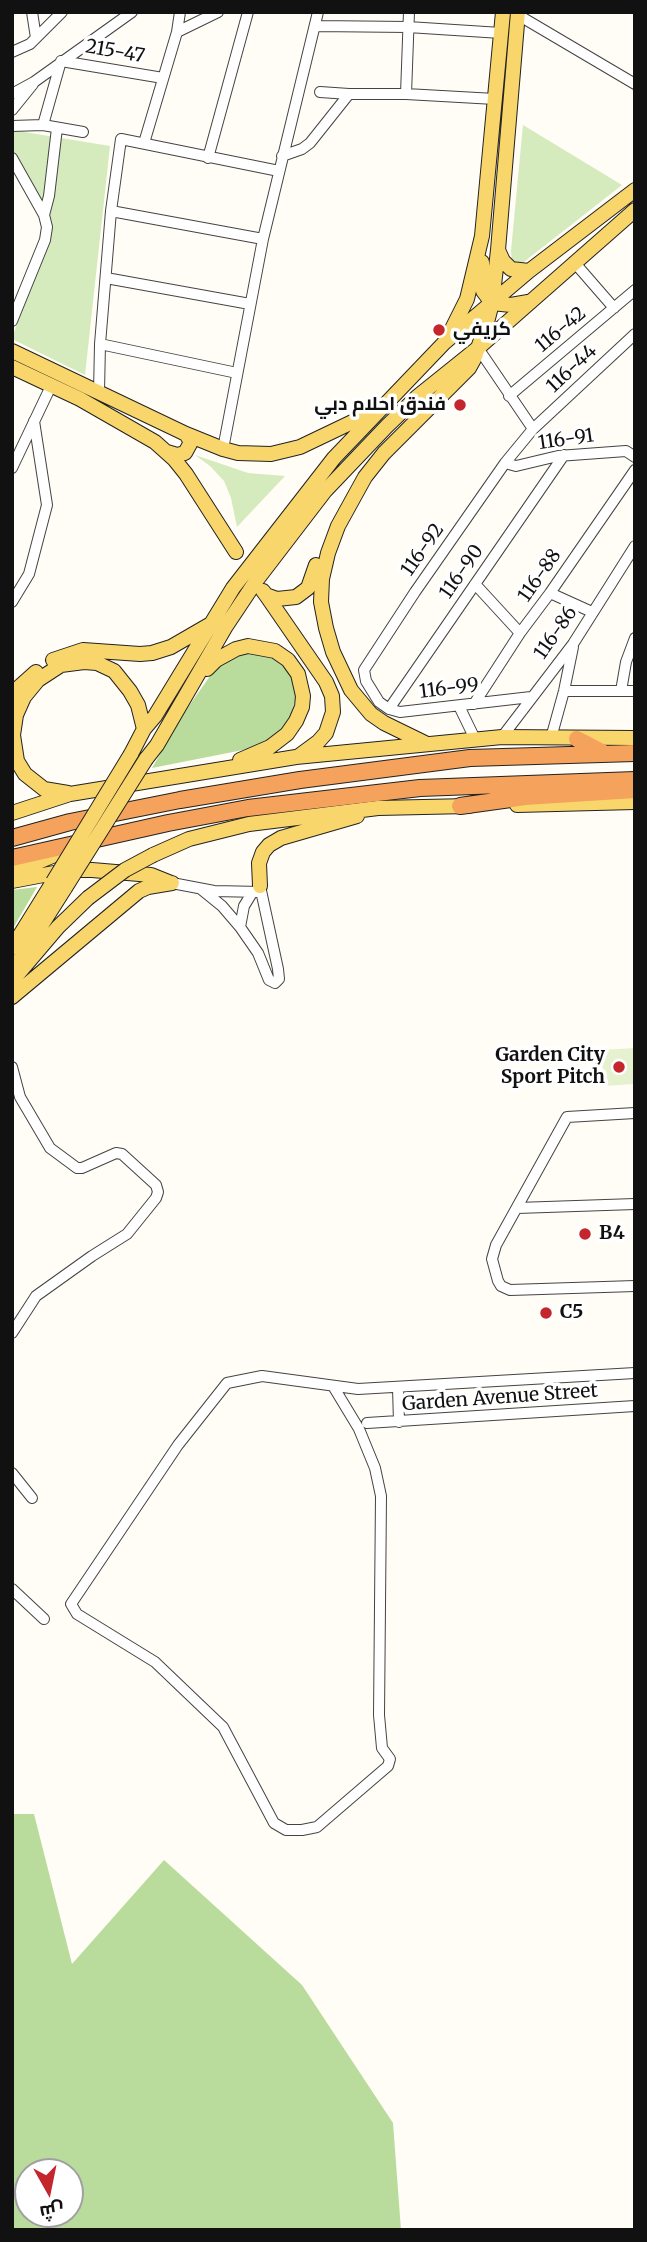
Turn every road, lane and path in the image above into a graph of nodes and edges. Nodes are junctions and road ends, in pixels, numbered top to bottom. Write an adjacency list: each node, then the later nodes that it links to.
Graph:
1 (32, 12): 15 (street)
2 (62, 12): 15 (street)
3 (132, 12): 17 (street)
4 (180, 12): 13 (street)
5 (218, 12): 13 (street)
6 (248, 12): 36 (street)
7 (318, 12): 11 (street)
8 (409, 12): 12 (street)
9 (503, 12): 14 (main road)
10 (518, 14): 20 (street); 30 (main road)
11 (316, 26): 12 (street); 34 (street)
12 (408, 27): 14 (street); 24 (street)
13 (177, 32): 18 (street)
14 (501, 33): 25 (main road)
15 (36, 38): 16 (street)
16 (12, 52)
17 (61, 61): 18 (street, 215-47); 19 (street); 27 (street)
18 (163, 78): 33 (street)
19 (34, 82): 22 (street); 26 (street)
20 (635, 84)
21 (320, 92): 23 (street)
22 (12, 94)
23 (349, 94): 24 (street); 34 (street)
24 (406, 94): 25 (street)
25 (495, 99): 28 (main road)
26 (12, 110)
27 (43, 125): 29 (street); 31 (street)
28 (492, 125): 30 (main road); 42 (main road)
29 (12, 126)
30 (508, 126): 44 (main road)
31 (57, 128): 32 (street); 41 (street)
32 (83, 132)
33 (144, 143): 36 (street); 40 (street)
34 (282, 156): 37 (street)
35 (12, 158): 41 (street)
36 (208, 158): 37 (street)
37 (279, 170): 43 (street)
38 (635, 190): 46 (main road)
39 (635, 210): 45 (main road)
40 (111, 211): 43 (street); 47 (street)
41 (44, 215): 53 (street)
42 (482, 236): 50 (main road); 55 (main road)
43 (263, 239): 51 (street)
44 (498, 250): 46 (main road); 50 (main road)
45 (574, 262): 49 (main road); 52 (street)
46 (529, 271): 50 (main road)
47 (106, 278): 51 (street); 56 (street)
48 (635, 290): 52 (street, 116-42)
49 (529, 302): 50 (main road); 57 (main road)
50 (492, 303): 55 (main road); 57 (main road)
51 (250, 304): 60 (street)
52 (614, 308): 63 (street, 116-42)
53 (12, 321)
54 (635, 334): 67 (street, 116-44)
55 (444, 343): 64 (main road)
56 (100, 344): 60 (street); 62 (street)
57 (478, 348): 63 (street); 66 (main road); 101 (main road)
58 (12, 351): 62 (main road)
59 (12, 367): 61 (main road)
60 (237, 373): 69 (street)
61 (51, 386): 65 (street); 70 (main road)
62 (99, 392): 68 (main road)
63 (509, 396): 67 (street)
64 (379, 408): 69 (main road); 82 (main road)
65 (34, 421): 74 (street); 80 (street)
66 (387, 426): 86 (main road); 104 (main road)
67 (533, 429): 73 (street, 116-92)
68 (186, 433): 69 (main road); 70 (main road)
69 (223, 449)
70 (167, 452): 77 (main road)
71 (564, 455): 72 (street, 116-91); 73 (street, 116-91); 78 (street, 116-90)
72 (633, 455)
73 (505, 463): 94 (street, 116-92)
74 (12, 468)
75 (635, 470): 79 (street, 116-88)
76 (635, 546): 81 (street, 116-86)
77 (236, 552)
78 (475, 584): 83 (street); 94 (street, 116-90)
79 (550, 593): 81 (street); 83 (street, 116-88)
80 (12, 601)
81 (592, 612): 85 (street, 116-86)
82 (213, 622): 90 (main road); 95 (main road)
83 (520, 633): 92 (street, 116-88)
84 (635, 638): 88 (street)
85 (573, 644): 87 (street); 91 (street, 116-86)
86 (191, 686): 105 (main road); 119 (main road, bridge)
87 (564, 691): 88 (street); 97 (street)
88 (621, 691): 89 (street)
89 (635, 691)
90 (12, 696)
91 (531, 697): 92 (street, 116-99); 96 (street, 116-86)
92 (474, 704): 93 (street, 116-99)
93 (458, 706): 94 (street, 116-99); 99 (street)
94 (389, 709)
95 (144, 729): 108 (main road); 119 (main road, bridge)
96 (502, 737): 97 (main road); 99 (main road)
97 (551, 738): 100 (main road)
98 (635, 738): 100 (main road)
99 (475, 739): 101 (main road)
100 (577, 739): 102 (highway)
101 (427, 744): 104 (main road)
102 (604, 753): 103 (highway); 113 (highway)
103 (635, 753)
104 (296, 757): 105 (main road)
105 (211, 770): 108 (main road)
106 (635, 780): 114 (highway)
107 (635, 790): 110 (highway)
108 (69, 794): 112 (main road)
109 (635, 802): 110 (main road)
110 (460, 806): 111 (main road)
111 (378, 808): 121 (main road); 125 (main road, bridge)
112 (12, 813)
113 (12, 838)
114 (86, 841): 115 (highway); 116 (main road)
115 (12, 858)
116 (12, 873)
117 (12, 881): 118 (main road)
118 (172, 883): 120 (street); 126 (main road)
119 (59, 885): 123 (main road); 124 (main road)
120 (201, 889): 121 (street); 122 (street)
121 (258, 890): 122 (street); 122 (street)
122 (240, 928)
123 (12, 948)
124 (12, 972)
125 (12, 981)
126 (12, 997)
127 (12, 1067): 132 (street)
128 (635, 1113): 130 (street)
129 (635, 1204): 130 (street)
130 (517, 1208): 131 (street)
131 (635, 1286)
132 (12, 1333)
133 (635, 1373): 135 (street, Garden Avenue Street)
134 (333, 1386): 134 (street, Garden Avenue Street); 135 (street, Garden Avenue Street)
135 (398, 1388): 137 (street)
136 (635, 1406): 137 (street, Garden Avenue Street)
137 (399, 1422): 138 (street, Garden Avenue Street)
138 (367, 1423)
139 (12, 1473): 140 (street)
140 (32, 1498)
141 (12, 1589): 142 (street)
142 (44, 1619)

